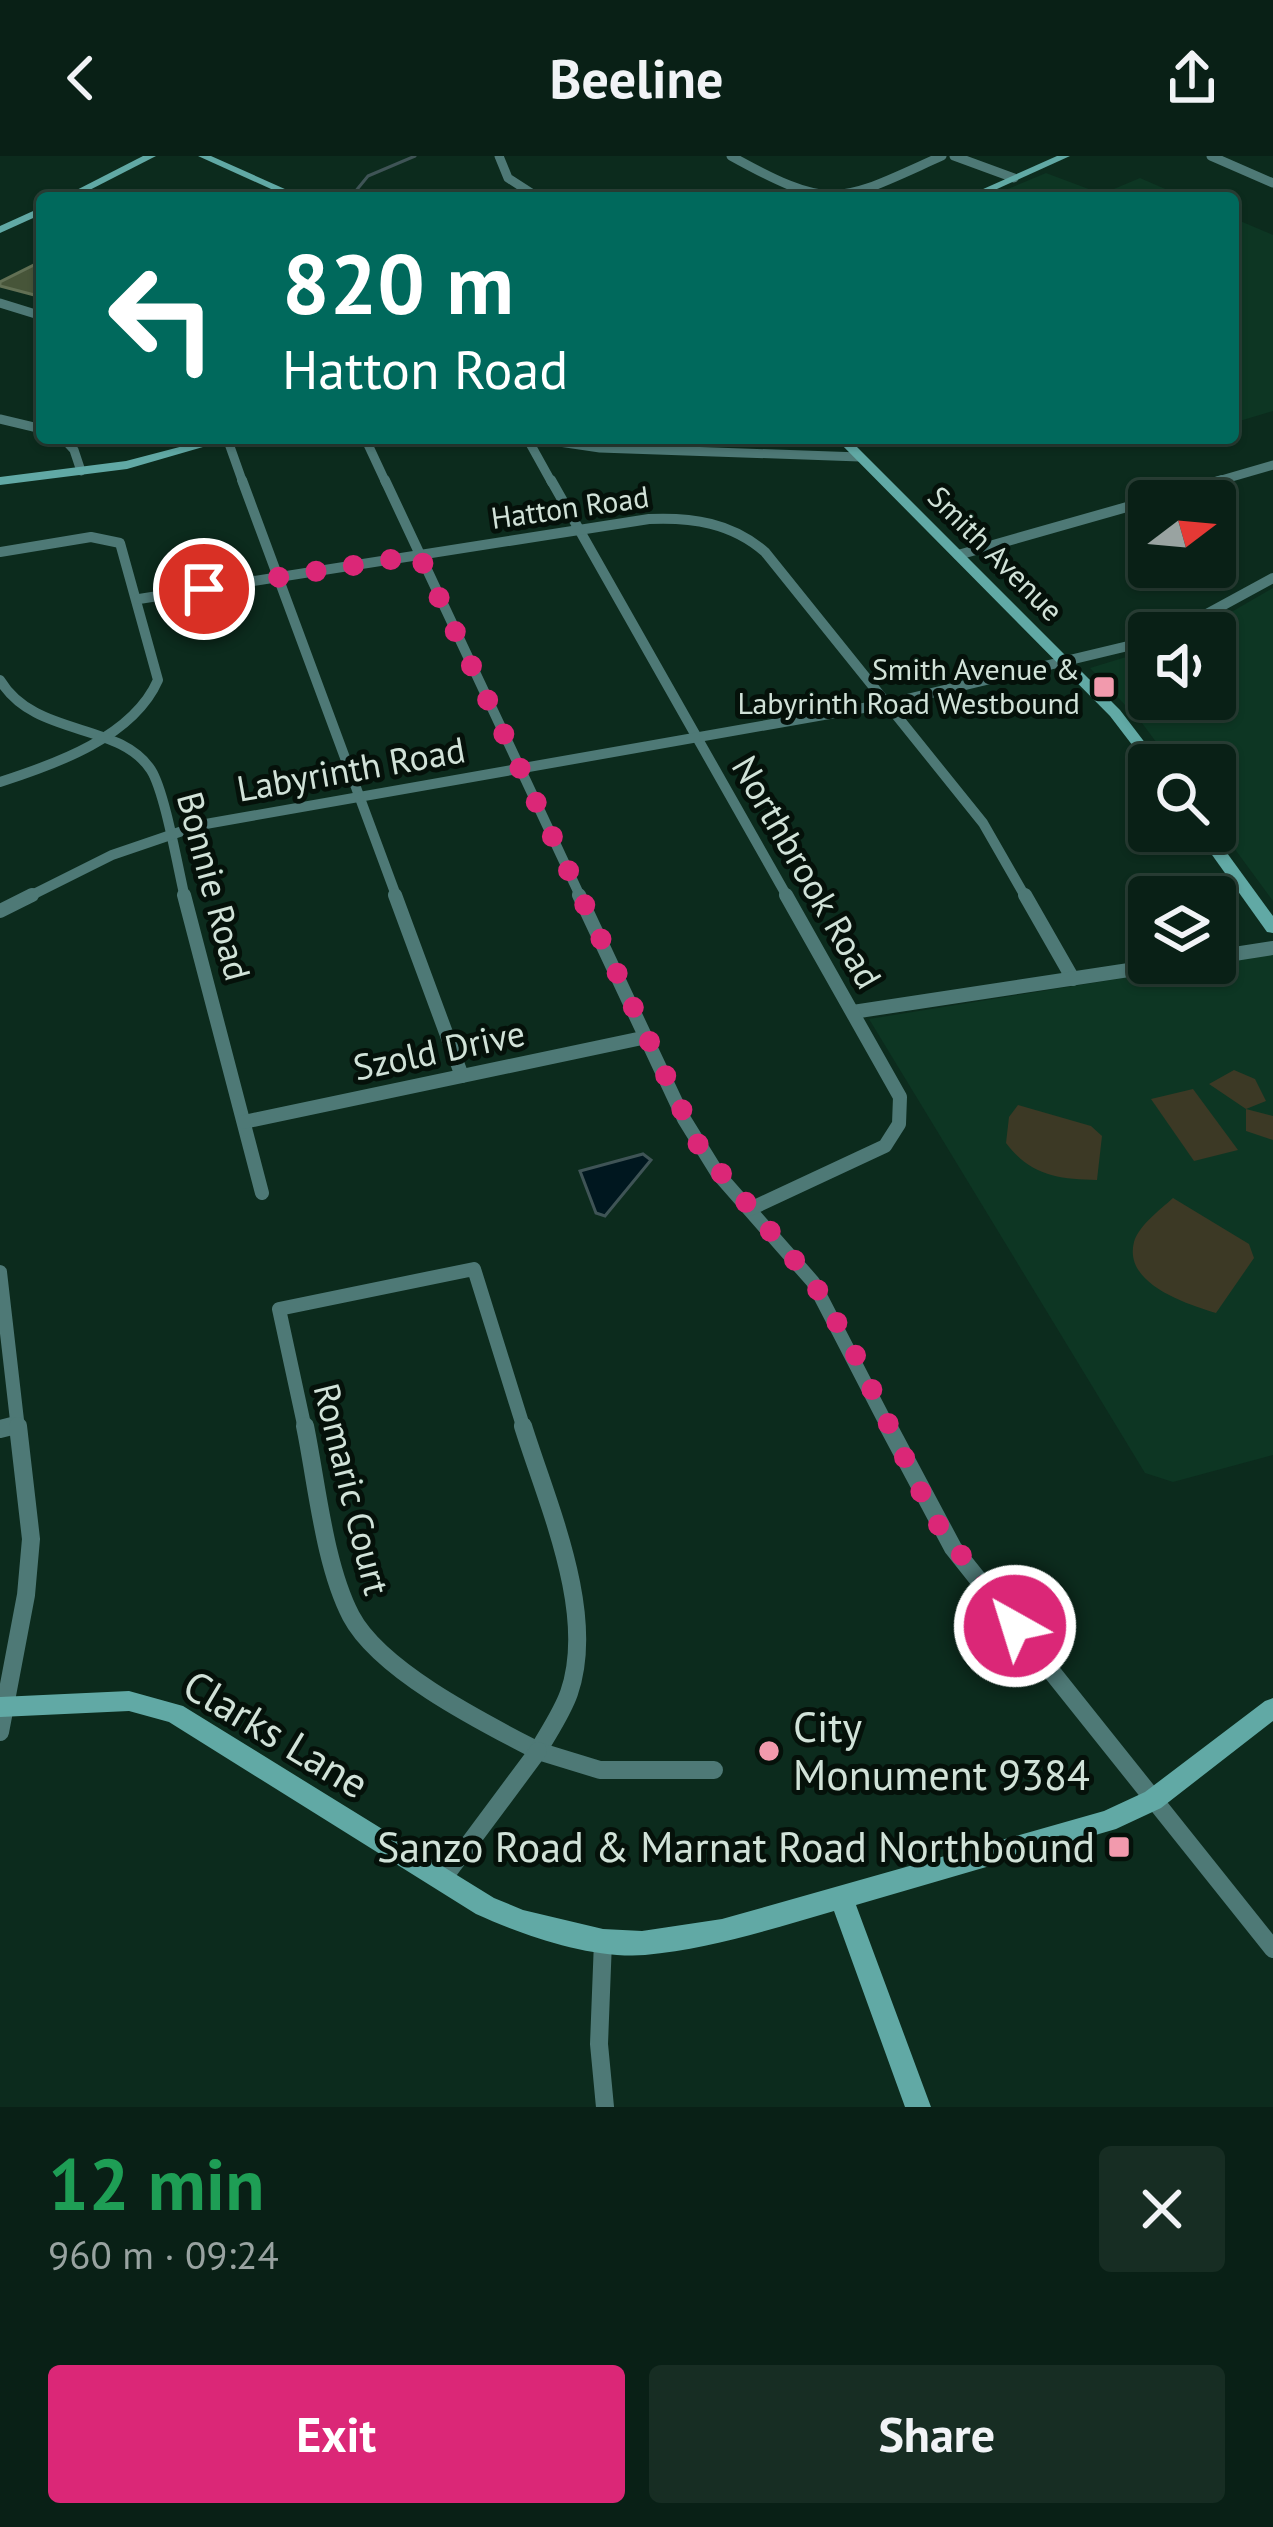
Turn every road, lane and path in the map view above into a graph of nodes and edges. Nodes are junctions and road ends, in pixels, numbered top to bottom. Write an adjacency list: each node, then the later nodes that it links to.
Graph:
1 (151, 156): 11 (street)
2 (203, 156): 12 (street)
3 (500, 156): 13 (street)
4 (731, 156): 14 (street)
5 (942, 156): 15 (street)
6 (954, 156): 9 (street)
7 (1065, 156): 9 (street)
8 (1210, 156): 10 (street)
9 (1014, 178): 16 (street)
10 (1273, 183)
11 (78, 192)
12 (285, 192)
13 (530, 192)
14 (801, 192)
15 (855, 192)
16 (982, 192)
17 (36, 215): 18 (street)
18 (0, 230)
19 (0, 303): 20 (street)
20 (36, 314)
21 (0, 419): 22 (street)
22 (36, 428)
23 (68, 444): 34 (street)
24 (206, 444): 34 (street)
25 (229, 444): 40 (street)
26 (368, 444): 38 (street)
27 (533, 444): 36 (street, Northbrook Road)
28 (556, 444): 31 (street)
29 (691, 444): 31 (street)
30 (847, 444): 32 (street, Smith Avenue)
31 (693, 451): 32 (street)
32 (860, 457): 39 (street, Smith Avenue)
33 (1273, 465): 39 (street)
34 (81, 471): 35 (street)
35 (0, 481)
36 (577, 531): 38 (street, Hatton Road); 47 (street, Hatton Road); 49 (street, Northbrook Road)
37 (0, 552): 42 (street)
38 (419, 555): 40 (street, Hatton Road); 51 (street)
39 (958, 555): 45 (street, Smith Avenue)
40 (279, 577): 42 (street, Hatton Road); 53 (street)
41 (1273, 578): 43 (street)
42 (139, 598): 48 (street)
43 (1211, 612)
44 (1128, 646): 45 (street, Labyrinth Road)
45 (1066, 662): 47 (street, Labyrinth Road); 50 (street, Smith Avenue)
46 (0, 680): 48 (street, Bonnie Road)
47 (886, 704): 49 (street, Labyrinth Road); 61 (street, Hatton Road)
48 (97, 738): 52 (street); 54 (street, Bonnie Road)
49 (696, 739): 51 (street, Labyrinth Road); 62 (street, Northbrook Road)
50 (1138, 744)
51 (520, 770): 53 (street, Labyrinth Road); 63 (street)
52 (0, 782)
53 (361, 798): 54 (street, Labyrinth Road); 64 (street)
54 (171, 833): 56 (street, Labyrinth Road); 65 (street, Bonnie Road)
55 (1218, 852): 57 (street)
56 (0, 911)
57 (1273, 928)
58 (1273, 948): 59 (street)
59 (1236, 954)
60 (1128, 970): 61 (street)
61 (1073, 979): 62 (street)
62 (853, 1012): 67 (street, Northbrook Road)
63 (646, 1037): 64 (street, Szold Drive); 67 (street)
64 (462, 1076): 65 (street, Szold Drive)
65 (244, 1122): 66 (street, Bonnie Road)
66 (262, 1193)
67 (750, 1209): 76 (street)
68 (0, 1272): 69 (street)
69 (19, 1425): 70 (street); 71 (street)
70 (0, 1429)
71 (2, 1707): 73 (street); 77 (street, Clarks Lane)
72 (1273, 1708): 76 (street, Clarks Lane)
73 (0, 1732)
74 (539, 1750): 74 (street, Romaric Court); 75 (street, Romaric Court); 77 (street)
75 (714, 1770)
76 (1153, 1800): 78 (street, Clarks Lane); 80 (street)
77 (442, 1880): 79 (street, Clarks Lane)
78 (841, 1897): 79 (street, Clarks Lane); 82 (street)
79 (603, 1941): 81 (street)
80 (1273, 1949)
81 (605, 2107)
82 (918, 2107)

